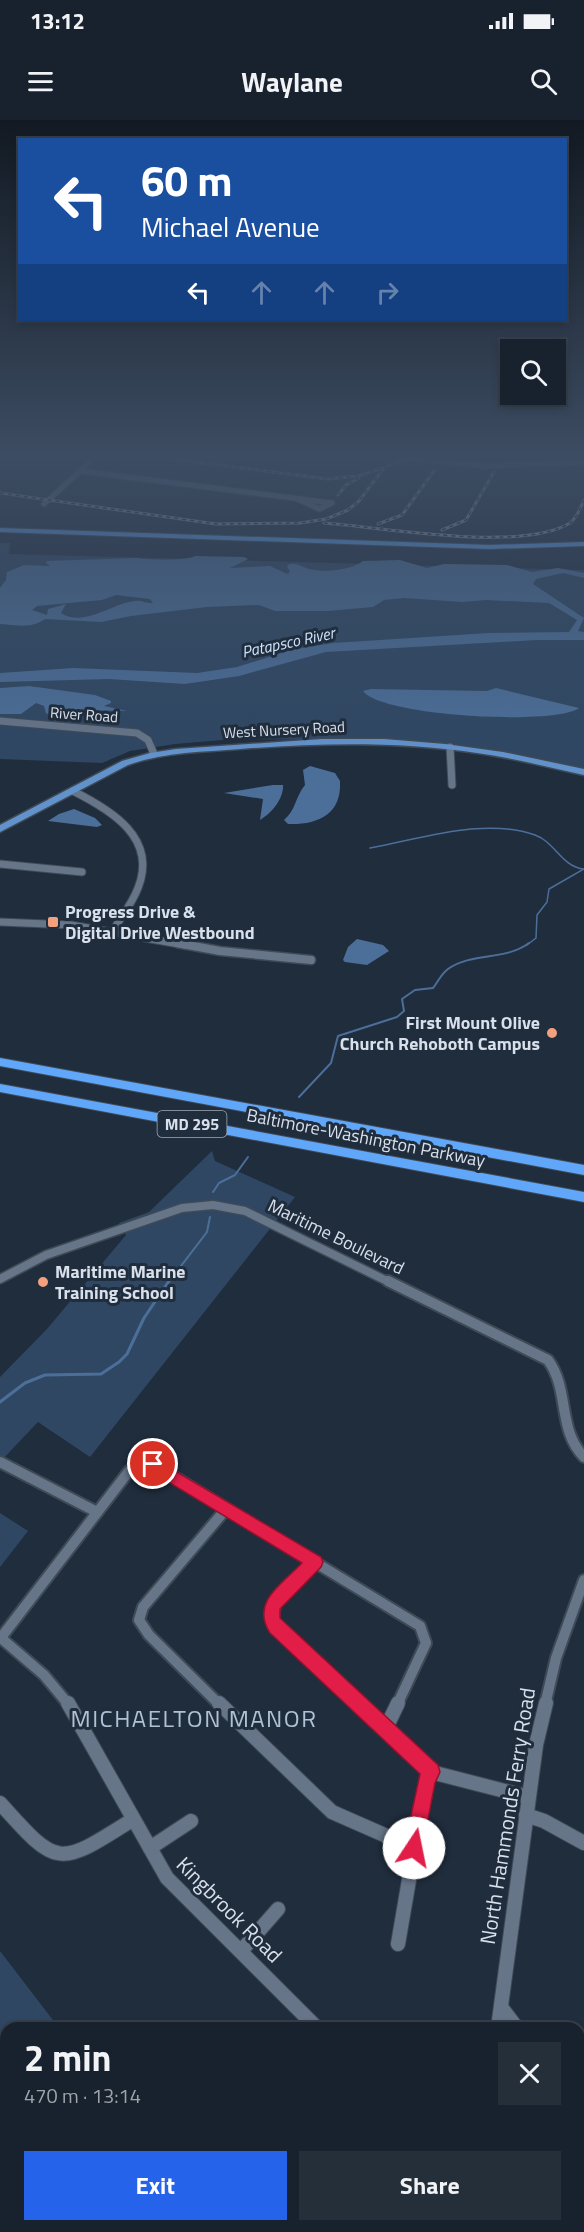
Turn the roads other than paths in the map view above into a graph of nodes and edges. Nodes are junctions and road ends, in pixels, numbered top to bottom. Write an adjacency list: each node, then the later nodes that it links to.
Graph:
1 (0, 722): 3 (street, River Road)
2 (450, 747): 3 (main road, West Nursery Road); 4 (main road, West Nursery Road); 5 (street)
3 (154, 754): 6 (main road, West Nursery Road)
4 (584, 772)
5 (452, 785)
6 (73, 791): 7 (main road, West Nursery Road); 11 (street)
7 (0, 829)
8 (0, 864): 9 (street)
9 (82, 872)
10 (0, 922): 11 (street)
11 (112, 932): 12 (street)
12 (311, 960)
13 (0, 1062): 15 (highway, Baltimore-Washington Parkway / MD 295)
14 (0, 1088): 16 (highway, Baltimore-Washington Parkway / MD 295)
15 (584, 1170)
16 (584, 1197)
17 (0, 1279): 18 (street, Maritime Boulevard)
18 (584, 1456)
19 (0, 1462): 21 (street)
20 (226, 1509): 21 (street); 22 (street); 34 (street)
21 (98, 1512): 24 (street)
22 (315, 1562): 25 (street); 25 (street)
23 (584, 1580): 27 (street, North Hammonds Ferry Road)
24 (0, 1639): 30 (street, Kingbrook Road)
25 (386, 1728): 26 (street)
26 (431, 1772): 27 (street); 34 (street)
27 (528, 1797): 29 (street, North Hammonds Ferry Road)
28 (0, 1803): 30 (street)
29 (526, 1815): 32 (street); 38 (street, North Hammonds Ferry Road)
30 (132, 1820): 33 (street, Kingbrook Road)
31 (191, 1821): 33 (street)
32 (584, 1843)
33 (150, 1848): 37 (street, Kingbrook Road)
34 (414, 1848): 36 (street)
35 (278, 1909): 37 (street)
36 (398, 1944)
37 (242, 1950): 39 (street, Kingbrook Road)
38 (501, 2007): 40 (street, North Hammonds Ferry Road); 41 (street)
39 (311, 2022)
40 (499, 2022)
41 (512, 2022)

